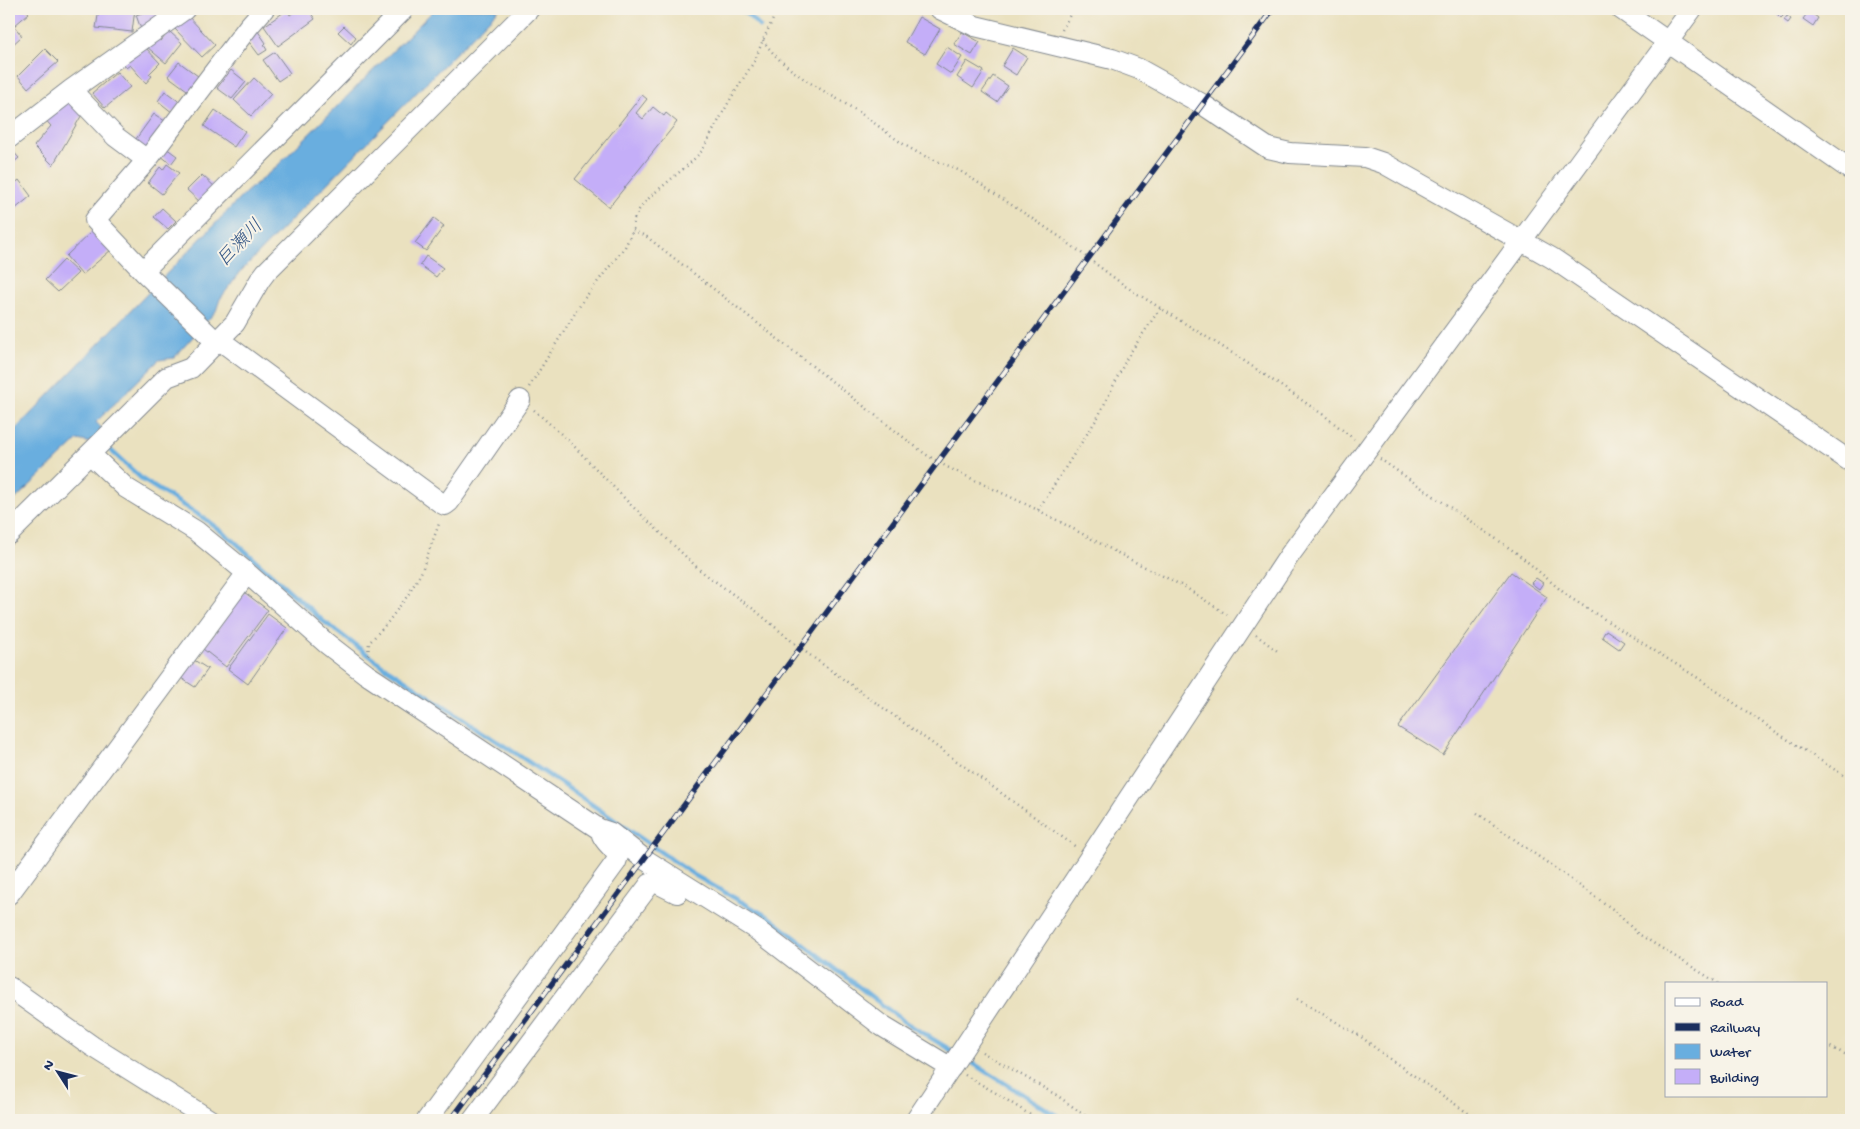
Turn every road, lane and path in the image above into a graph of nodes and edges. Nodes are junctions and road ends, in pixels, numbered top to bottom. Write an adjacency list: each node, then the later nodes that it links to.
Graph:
1 (185, 9): 13 (street)
2 (264, 9): 15 (street)
3 (404, 9): 19 (street)
4 (529, 9): 21 (street)
5 (778, 9): 10 (path)
6 (940, 9): 12 (street)
7 (1072, 9): 12 (path)
8 (1621, 9): 11 (street)
9 (1692, 9): 11 (street)
10 (763, 40): 17 (path); 20 (path)
11 (1667, 42): 16 (street); 18 (street)
12 (1054, 46): 18 (street)
13 (71, 90): 14 (street); 15 (street)
14 (9, 138)
15 (147, 160): 19 (street)
16 (1851, 170)
17 (633, 230): 22 (path); 27 (path)
18 (1522, 240): 23 (street); 25 (street)
19 (146, 275): 21 (street)
20 (1161, 307): 23 (path); 27 (path)
21 (214, 338): 24 (street); 26 (street)
22 (520, 400): 26 (street); 36 (path)
23 (1367, 449): 30 (street); 33 (path)
24 (92, 452): 28 (street); 29 (street)
25 (1851, 462)
26 (445, 505): 31 (path)
27 (1038, 510): 30 (path)
28 (9, 534)
29 (247, 573): 35 (street); 37 (street)
30 (1243, 624): 32 (path); 36 (street)
31 (369, 643)
32 (1280, 653)
33 (1851, 780)
34 (1477, 812): 39 (path)
35 (599, 829): 38 (street); 47 (street)
36 (1090, 856): 42 (street)
37 (9, 894)
38 (731, 914): 45 (street); 48 (street)
39 (1716, 982)
40 (9, 987): 46 (street)
41 (1297, 999): 52 (path)
42 (966, 1044): 45 (street); 51 (path)
43 (1828, 1046): 44 (path)
44 (1851, 1057)
45 (952, 1067): 49 (street); 50 (path)
46 (210, 1120)
47 (427, 1120)
48 (473, 1120)
49 (916, 1120)
50 (1038, 1120)
51 (1091, 1120)
52 (1478, 1120)

